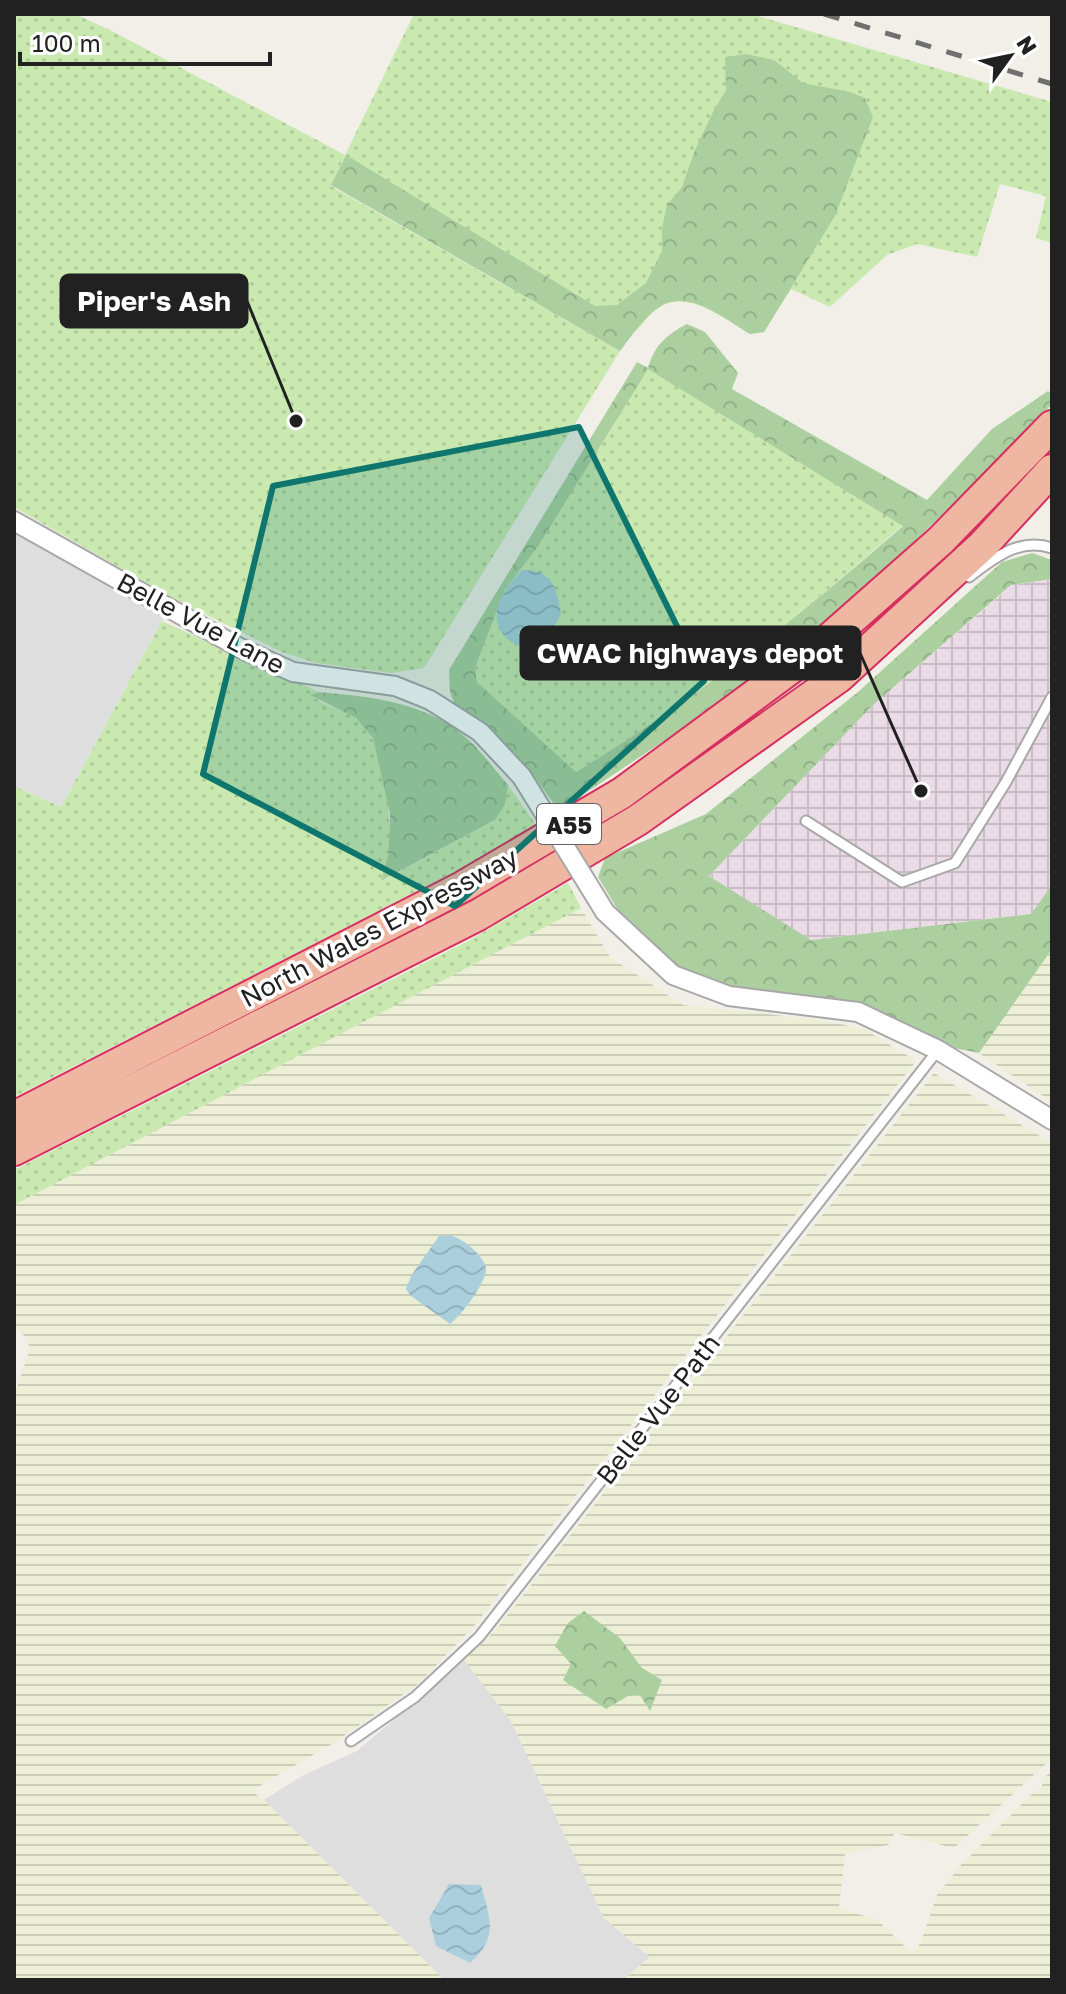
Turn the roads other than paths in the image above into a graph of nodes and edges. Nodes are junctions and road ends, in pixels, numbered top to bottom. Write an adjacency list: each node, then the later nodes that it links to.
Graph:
1 (1052, 426): 11 (highway, North Wales Expressway / A55)
2 (1052, 470): 7 (highway, North Wales Expressway / A55)
3 (14, 521): 10 (street, Belle Vue Lane, bridge)
4 (1052, 548): 5 (lane)
5 (966, 579)
6 (953, 588): 7 (lane)
7 (864, 653): 13 (highway, North Wales Expressway / A55)
8 (1052, 697): 9 (lane)
9 (806, 821)
10 (938, 1050): 12 (street, Belle Vue Lane); 14 (lane, Belle Vue Path)
11 (14, 1117)
12 (1052, 1120)
13 (14, 1150)
14 (351, 1741)

